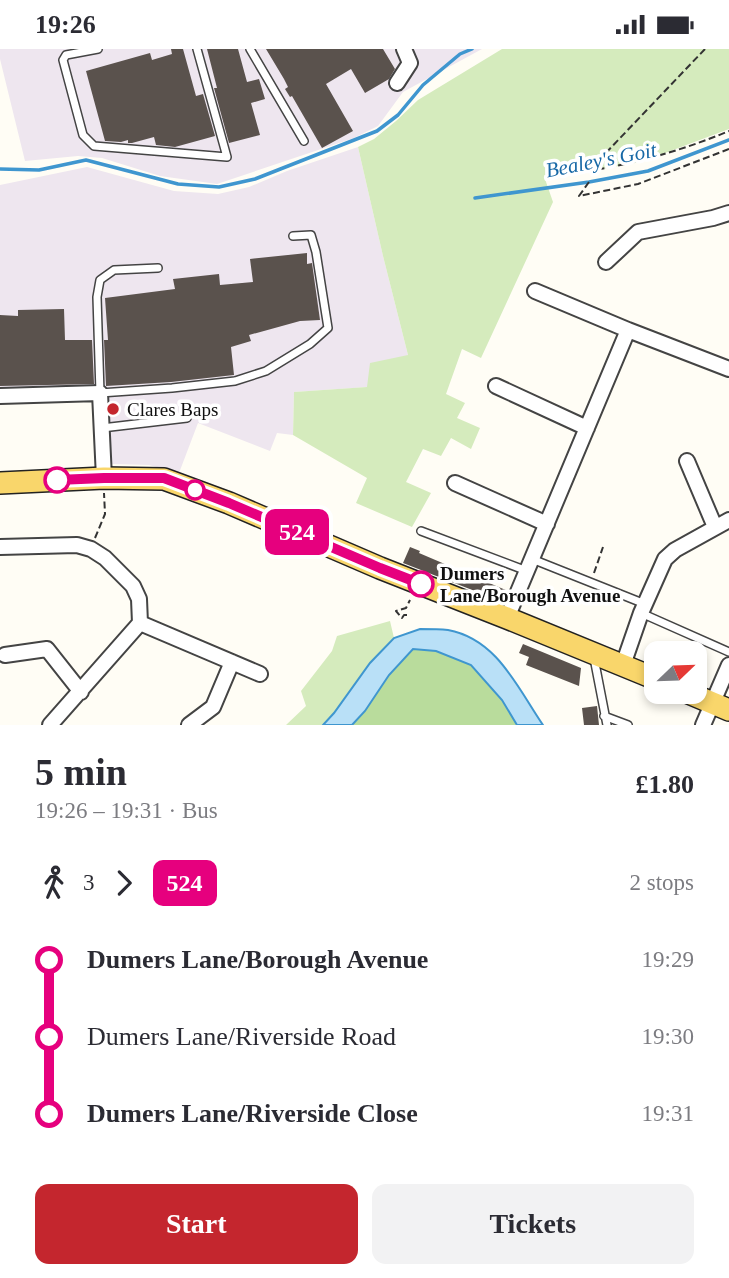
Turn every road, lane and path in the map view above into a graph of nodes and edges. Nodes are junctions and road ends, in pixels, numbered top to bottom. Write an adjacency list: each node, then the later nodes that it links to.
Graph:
1 (98, 49): 2 (lane)
2 (197, 49)
3 (250, 49): 8 (lane)
4 (404, 49): 6 (street)
5 (705, 49): 7 (path)
6 (397, 83)
7 (729, 131)
8 (304, 141)
9 (729, 149): 10 (path)
10 (589, 182)
11 (729, 213): 13 (street)
12 (293, 236): 19 (lane)
13 (606, 263)
14 (158, 268): 19 (lane)
15 (536, 291): 16 (street)
16 (628, 331): 17 (street); 23 (street)
17 (729, 369)
18 (496, 386): 23 (street)
19 (100, 393): 20 (street); 22 (street)
20 (0, 396)
21 (187, 418): 22 (lane)
22 (101, 428): 25 (street)
23 (587, 428): 28 (street)
24 (687, 461): 29 (street)
25 (104, 478): 26 (main road); 33 (path); 39 (main road)
26 (0, 483)
27 (455, 483): 28 (street)
28 (547, 524): 34 (street)
29 (722, 524): 37 (street)
30 (421, 531): 34 (lane)
31 (0, 547): 33 (street)
32 (603, 547): 35 (path)
33 (91, 549): 40 (street)
34 (529, 565): 35 (lane); 39 (street)
35 (591, 582): 37 (lane)
36 (410, 600): 38 (path)
37 (643, 609): 41 (lane); 45 (street)
38 (407, 615)
39 (507, 618): 42 (main road)
40 (140, 623): 44 (street); 49 (street)
41 (729, 652)
42 (593, 654): 45 (main road); 51 (lane)
43 (5, 655): 49 (street)
44 (232, 662): 47 (street); 53 (street)
45 (623, 665): 48 (main road)
46 (729, 665): 50 (street)
47 (260, 674)
48 (644, 674)
49 (81, 692): 52 (street)
50 (720, 707): 56 (street)
51 (604, 716): 54 (lane); 55 (lane)
52 (50, 725)
53 (189, 725)
54 (607, 725)
55 (628, 725)
56 (703, 725)

